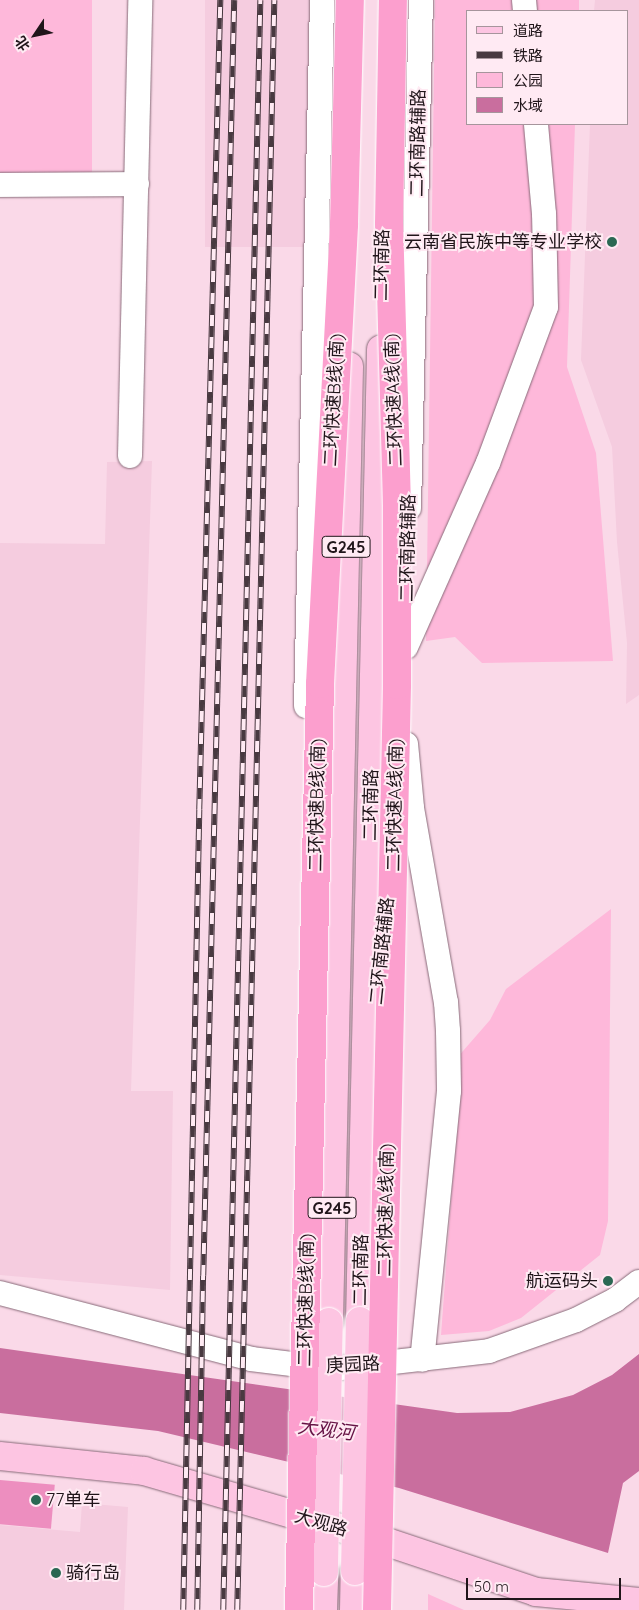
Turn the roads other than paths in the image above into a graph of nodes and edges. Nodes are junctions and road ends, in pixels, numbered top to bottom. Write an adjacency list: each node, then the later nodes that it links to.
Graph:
1 (140, 0): 9 (street)
2 (322, 0): 15 (street)
3 (350, 0): 21 (highway, 二环快速B线(南), bridge)
4 (356, 0): 15 (main road, 二环南路 / G245)
5 (387, 0): 14 (main road, 二环南路 / G245)
6 (393, 0): 24 (highway, 二环快速A线(南), bridge)
7 (421, 0): 12 (street, 二环南路辅路)
8 (536, 125): 12 (street)
9 (137, 184): 10 (street); 11 (street)
10 (0, 185)
11 (130, 456)
12 (406, 647): 13 (street, 二环南路辅路)
13 (404, 714): 14 (street, 二环南路辅路); 18 (street)
14 (365, 1093): 23 (main road, 二环南路 / G245, bridge)
15 (334, 1094): 22 (main road, 二环南路 / G245, bridge)
16 (639, 1282): 18 (street, 庚园路)
17 (0, 1293): 18 (street, 庚园路)
18 (422, 1360)
19 (0, 1456): 20 (main road, 大观路)
20 (639, 1602)
21 (300, 1610)
22 (323, 1610)
23 (354, 1610)
24 (377, 1610)

